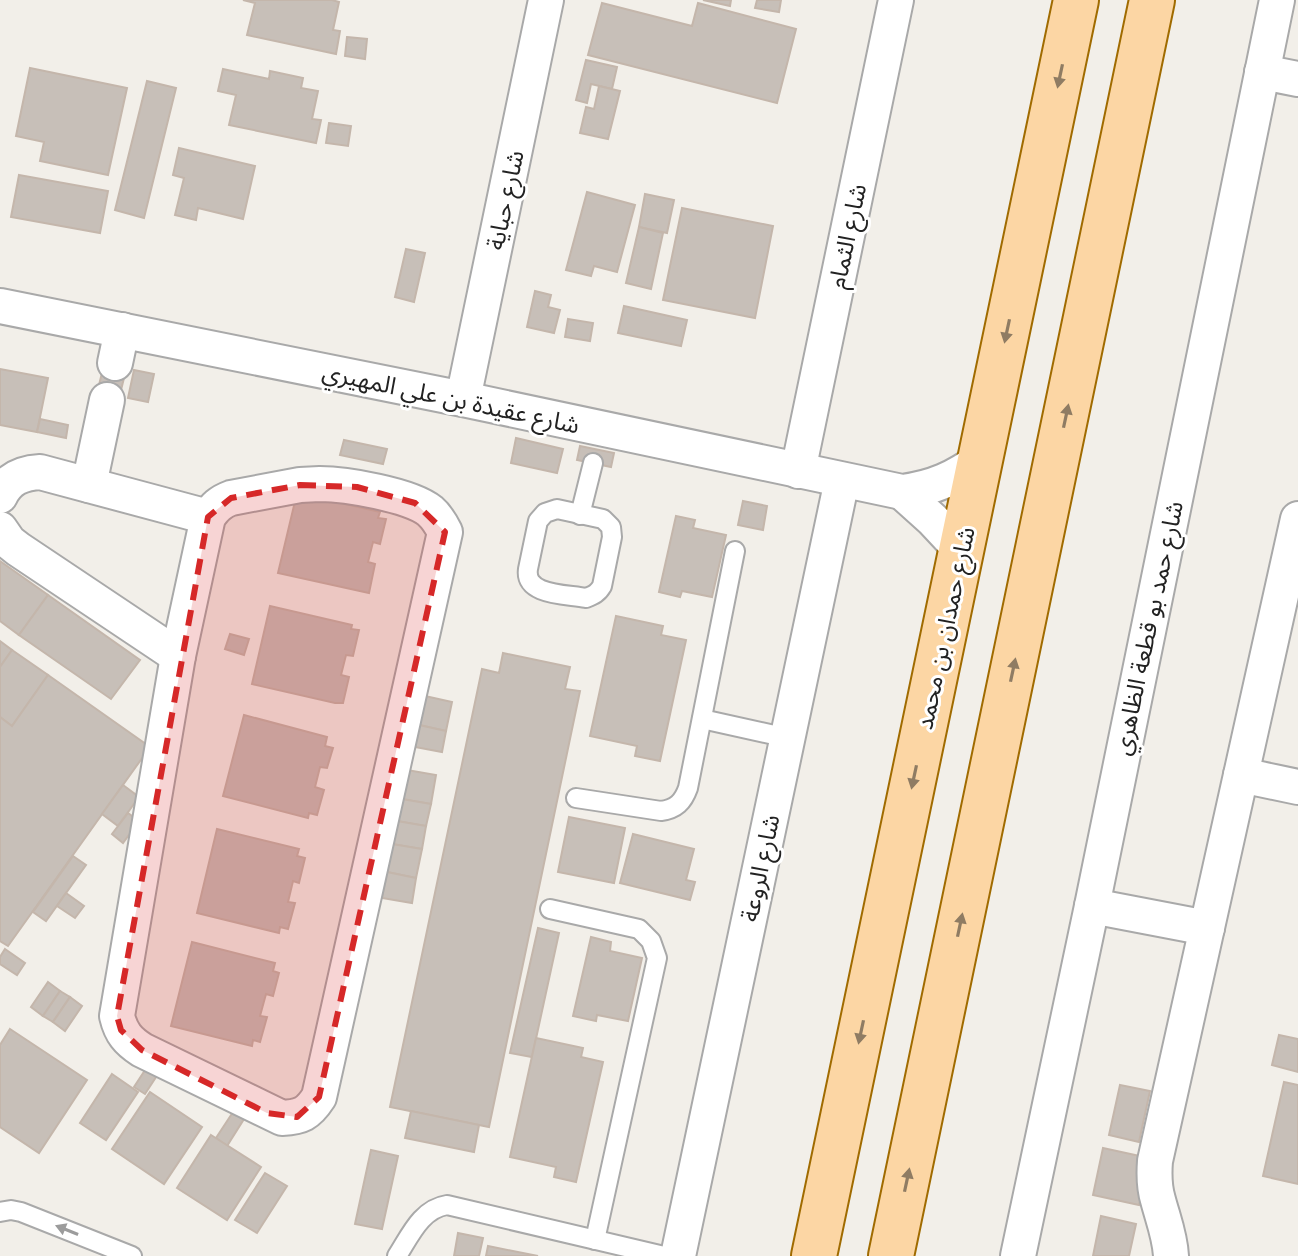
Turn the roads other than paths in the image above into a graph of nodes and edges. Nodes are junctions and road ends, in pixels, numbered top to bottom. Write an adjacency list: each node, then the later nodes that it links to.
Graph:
1 (546, 0): 11 (street, شارع حباية)
2 (896, 0): 15 (street, شارع الثمام)
3 (1076, 0): 14 (main road, شارع حمدان بن محمد, one-way to 14)
4 (1152, 0): 42 (main road, one-way to 4)
5 (1277, 0): 6 (street, شارع حمد بو قطعة الظاهري)
6 (1262, 72): 7 (street); 32 (street, شارع حمد بو قطعة الظاهري)
7 (1298, 79)
8 (0, 306): 9 (street, شارع عقيدة بن علي المهيري)
9 (122, 330): 10 (street); 11 (street, شارع عقيدة بن علي المهيري)
10 (115, 363)
11 (463, 399): 13 (street, شارع عقيدة بن علي المهيري)
12 (107, 400): 17 (street)
13 (596, 447): 15 (street, شارع عقيدة بن علي المهيري); 20 (lane)
14 (981, 459): 18 (street, شارع عقيدة بن علي المهيري); 24 (main road, شارع حمدان بن محمد)
15 (798, 471): 16 (street, شارع عقيدة بن علي المهيري)
16 (842, 480): 18 (street, شارع عقيدة بن علي المهيري); 28 (street, شارع الروعة)
17 (89, 485): 19 (street); 21 (street)
18 (902, 492): 24 (street)
19 (0, 496)
20 (580, 515): 20 (lane)
21 (208, 517): 26 (street); 26 (street)
22 (1298, 519): 29 (street)
23 (0, 529): 26 (street)
24 (961, 550): 41 (main road, شارع حمدان بن محمد, one-way to 41)
25 (735, 551): 27 (lane)
26 (178, 656)
27 (702, 719): 28 (lane); 31 (lane)
28 (788, 738): 40 (street, شارع الروعة)
29 (1241, 775): 30 (street); 34 (street)
30 (1298, 787)
31 (576, 798)
32 (1092, 906): 34 (street); 43 (street, شارع حمد بو قطعة الظاهري)
33 (550, 909): 36 (lane)
34 (1207, 928): 44 (street)
35 (0, 1212): 37 (lane, one-way to 35)
36 (595, 1240): 38 (lane); 39 (lane)
37 (132, 1256)
38 (397, 1256)
39 (664, 1256)
40 (678, 1256)
41 (814, 1256)
42 (891, 1256)
43 (1018, 1256)
44 (1171, 1256)

